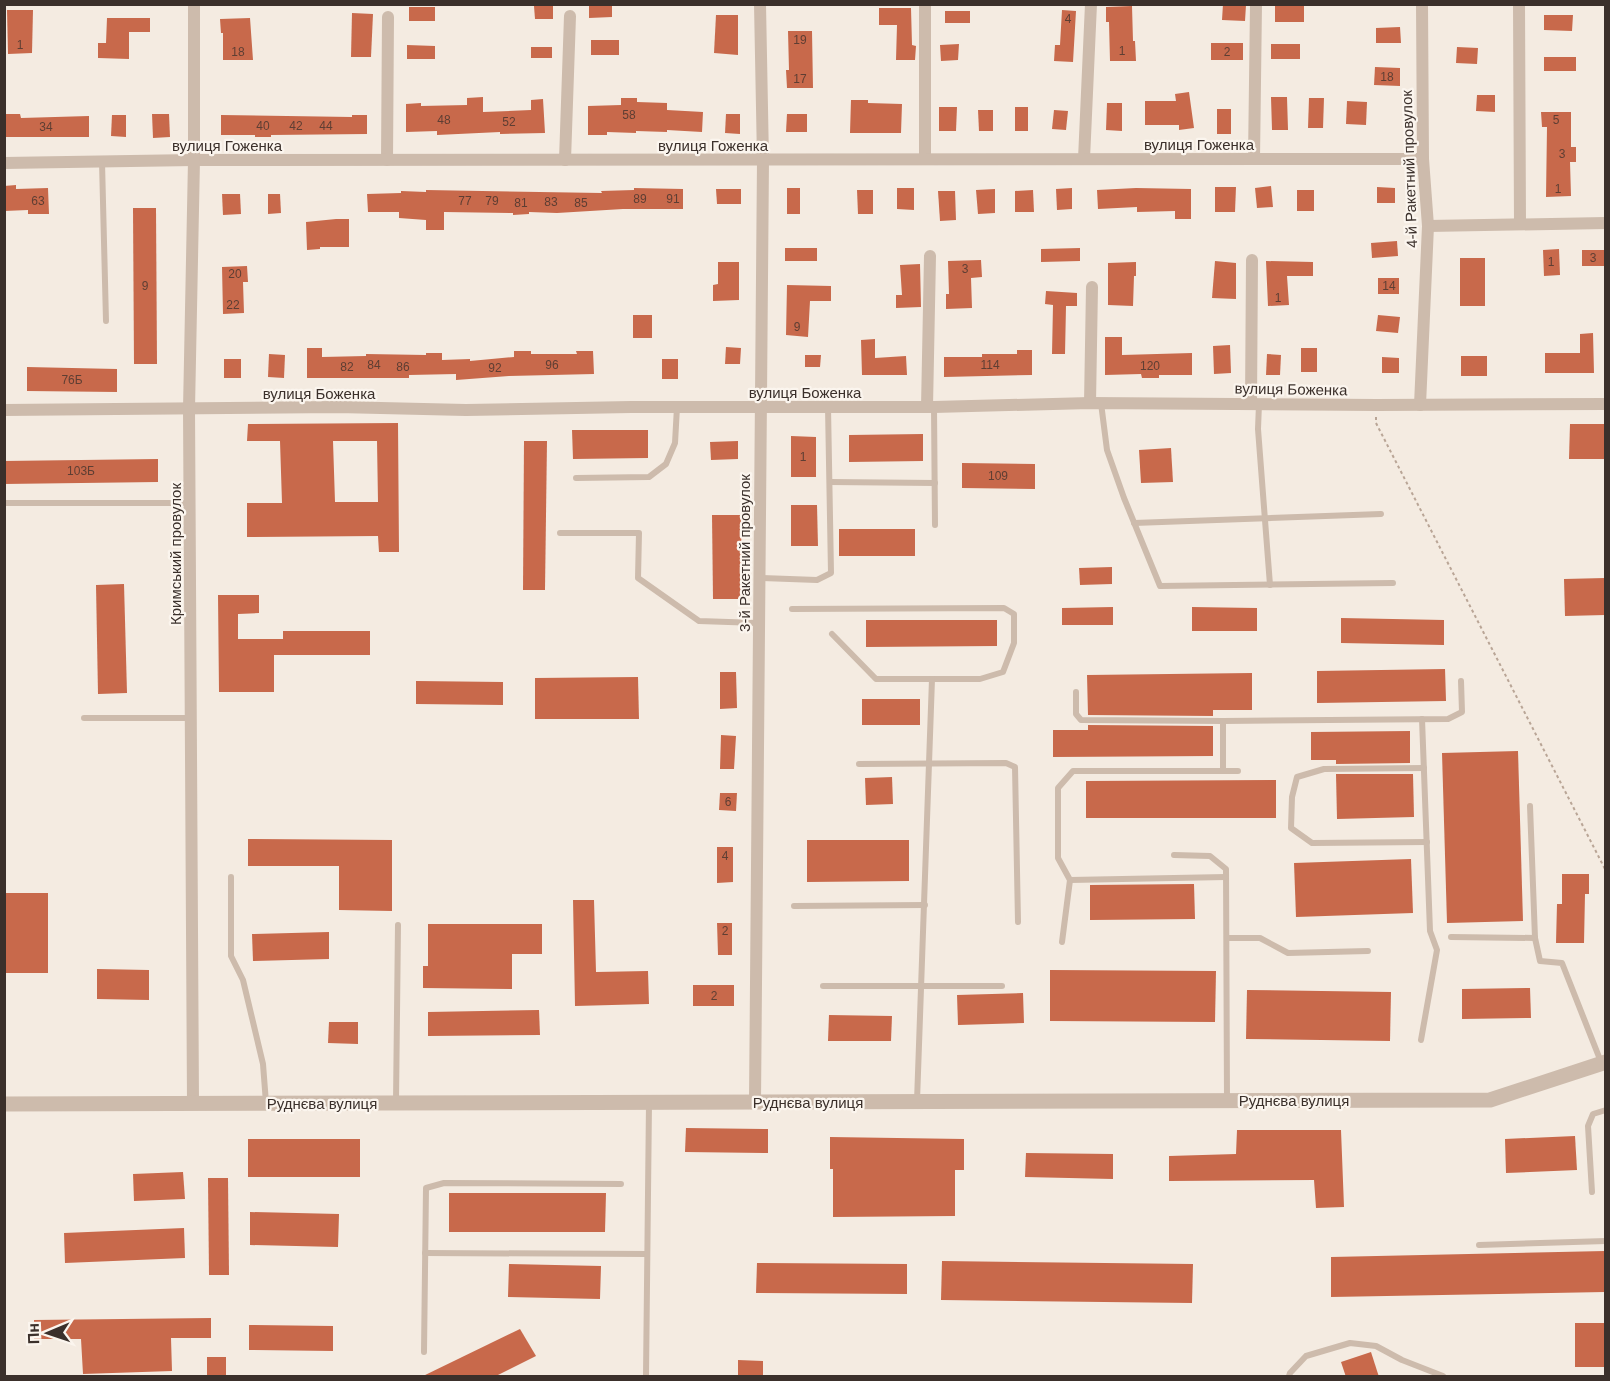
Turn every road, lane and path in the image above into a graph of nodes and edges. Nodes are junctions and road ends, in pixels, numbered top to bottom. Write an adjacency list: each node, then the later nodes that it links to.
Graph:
1 (194, 4): 14 (street, Кримський провулок)
2 (760, 4): 17 (street, 3-й Ракетний провулок)
3 (926, 4): 10 (street)
4 (1091, 4): 11 (street)
5 (1256, 4): 12 (street)
6 (1422, 4): 13 (street, 4-й Ракетний провулок)
7 (1519, 4): 21 (street)
8 (570, 16): 16 (street)
9 (388, 17): 15 (street)
10 (925, 159): 11 (street, вулиця Гоженка); 17 (street, вулиця Гоженка)
11 (1084, 159): 12 (street, вулиця Гоженка)
12 (1254, 159): 13 (street, вулиця Гоженка)
13 (1422, 159): 22 (street, 4-й Ракетний провулок)
14 (194, 160): 15 (street, вулиця Гоженка); 18 (street, вулиця Гоженка); 36 (street, Кримський провулок)
15 (387, 160): 16 (street, вулиця Гоженка)
16 (565, 160): 17 (street, вулиця Гоженка)
17 (763, 160): 33 (street, 3-й Ракетний провулок)
18 (102, 162): 19 (street, вулиця Гоженка); 26 (lane)
19 (4, 163)
20 (1605, 223): 21 (street)
21 (1520, 224): 22 (street)
22 (1428, 226): 31 (street, 4-й Ракетний провулок)
23 (930, 256): 35 (street)
24 (1252, 260): 28 (street)
25 (1092, 287): 27 (street)
26 (105, 321)
27 (1095, 403): 28 (street, вулиця Боженка); 35 (street, вулиця Боженка); 45 (lane)
28 (1255, 403): 30 (street, вулиця Боженка); 44 (lane)
29 (1605, 404): 31 (street, вулиця Боженка)
30 (1377, 405): 31 (street, вулиця Боженка); 69 (path)
31 (1420, 405)
32 (677, 406): 33 (street, вулиця Боженка); 36 (street, вулиця Боженка); 38 (lane)
33 (760, 406): 34 (street, вулиця Боженка); 48 (street, 3-й Ракетний провулок)
34 (828, 406): 35 (street, вулиця Боженка); 39 (lane)
35 (931, 407): 40 (lane)
36 (189, 409): 37 (street, вулиця Боженка); 42 (street, Кримський провулок)
37 (4, 410)
38 (576, 478)
39 (830, 482): 40 (lane); 48 (lane)
40 (935, 483): 46 (lane)
41 (4, 503): 42 (lane)
42 (190, 503): 58 (street, Кримський провулок)
43 (1382, 514): 44 (lane)
44 (1265, 518): 45 (lane); 50 (lane)
45 (1134, 523): 50 (lane)
46 (935, 525)
47 (560, 533): 52 (lane)
48 (759, 578): 52 (street, 3-й Ракетний провулок)
49 (1393, 583): 50 (lane)
50 (1270, 585)
51 (792, 609): 54 (lane)
52 (758, 623): 90 (street, 3-й Ракетний провулок)
53 (832, 634): 54 (lane)
54 (932, 679): 61 (lane)
55 (1461, 681): 59 (lane)
56 (1076, 692): 60 (lane)
57 (84, 718): 58 (lane)
58 (191, 718): 91 (street, Кримський провулок)
59 (1422, 719): 60 (lane); 63 (lane)
60 (1222, 721): 64 (lane)
61 (929, 763): 62 (lane); 73 (lane); 75 (lane)
62 (859, 764)
63 (1424, 768): 67 (lane); 67 (lane)
64 (1222, 771): 65 (lane); 72 (lane)
65 (1238, 771)
66 (1530, 806): 79 (lane)
67 (1427, 842): 85 (lane)
68 (1174, 855): 71 (lane)
69 (1605, 871)
70 (231, 877): 92 (lane)
71 (1226, 877): 72 (lane); 78 (lane)
72 (1070, 879): 80 (lane)
73 (925, 905): 74 (lane); 83 (lane)
74 (794, 906)
75 (1018, 922)
76 (398, 925): 93 (lane)
77 (1451, 937): 79 (lane)
78 (1227, 938): 81 (lane); 87 (lane)
79 (1535, 938): 86 (lane)
80 (1062, 942)
81 (1368, 951)
82 (823, 986): 83 (lane)
83 (922, 987): 84 (lane); 88 (lane)
84 (1002, 987)
85 (1421, 1040)
86 (1604, 1062): 87 (street, Руднєва вулиця)
87 (1227, 1100): 88 (street, Руднєва вулиця)
88 (917, 1101): 90 (street, Руднєва вулиця)
89 (649, 1102): 90 (street, Руднєва вулиця); 93 (street, Руднєва вулиця); 101 (lane)
90 (755, 1102)
91 (193, 1103): 92 (street, Руднєва вулиця); 94 (street, Руднєва вулиця)
92 (267, 1103): 93 (street, Руднєва вулиця)
93 (396, 1103)
94 (4, 1104)
95 (1605, 1110): 97 (lane)
96 (621, 1184): 100 (lane)
97 (1592, 1192)
98 (1605, 1241): 99 (lane)
99 (1479, 1245)
100 (425, 1253): 101 (lane); 102 (lane)
101 (647, 1254): 103 (lane)
102 (424, 1352)
103 (646, 1377)
104 (1290, 1377): 105 (lane)
105 (1443, 1377)

